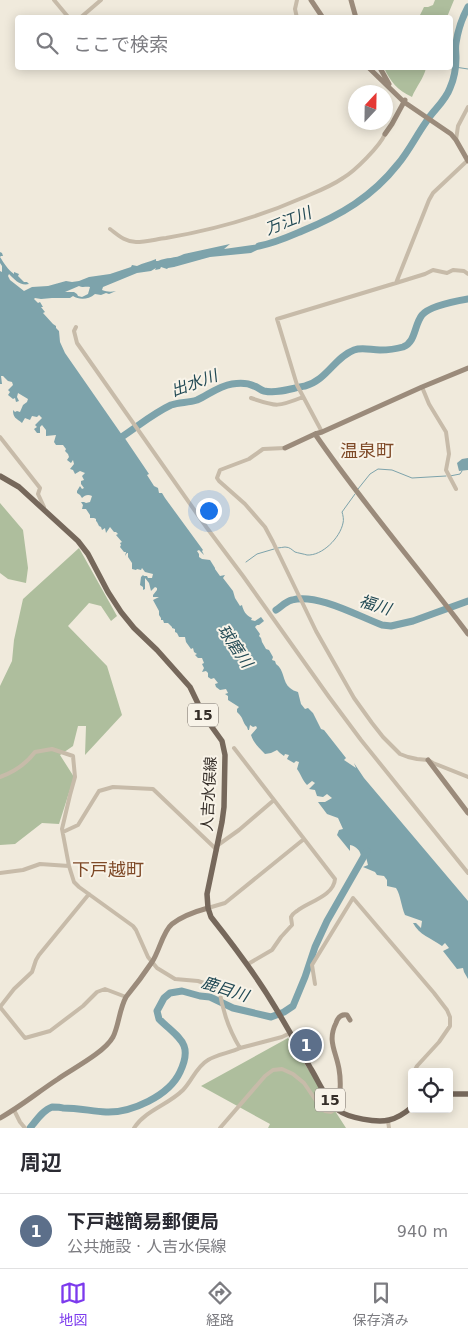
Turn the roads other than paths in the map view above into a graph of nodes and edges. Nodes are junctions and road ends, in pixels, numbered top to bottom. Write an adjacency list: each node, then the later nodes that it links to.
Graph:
1 (54, 0): 6 (street)
2 (101, 0): 7 (street)
3 (297, 0): 8 (street)
4 (311, 0): 9 (street)
5 (351, 0): 10 (street)
6 (66, 15)
7 (84, 15)
8 (296, 15)
9 (320, 15)
10 (355, 15)
11 (371, 70): 13 (street)
12 (381, 70): 13 (street)
13 (406, 103): 15 (street); 16 (street)
14 (468, 107): 16 (street)
15 (385, 134): 18 (street)
16 (456, 140): 17 (street)
17 (468, 161): 20 (street)
18 (110, 228)
19 (468, 274): 20 (street)
20 (396, 283): 25 (street)
21 (76, 327): 45 (street)
22 (468, 368): 23 (street)
23 (422, 387): 26 (street); 31 (street)
24 (252, 398): 25 (street)
25 (303, 398): 26 (street)
26 (322, 432): 27 (street)
27 (315, 434): 29 (street); 33 (street)
28 (0, 437): 32 (street)
29 (286, 448): 35 (street)
30 (0, 476): 32 (main road, 人吉水俣線 / 15)
31 (456, 489)
32 (44, 510): 42 (main road, 人吉水俣線 / 15)
33 (468, 634)
34 (234, 748): 38 (street)
35 (428, 760): 37 (street); 39 (street)
36 (0, 777): 40 (street)
37 (468, 777)
38 (274, 800): 41 (street); 42 (street)
39 (468, 813)
40 (63, 832): 42 (street); 43 (street)
41 (304, 839): 47 (street); 49 (street)
42 (217, 847): 47 (main road, 人吉水俣線 / 15)
43 (69, 866): 44 (street); 46 (street)
44 (0, 873)
45 (468, 873)
46 (89, 894): 48 (street); 51 (street)
47 (208, 908): 48 (street); 49 (main road, 15)
48 (152, 963): 51 (street); 54 (street)
49 (248, 964): 53 (main road, 15)
50 (315, 984): 55 (street)
51 (126, 997): 59 (street)
52 (350, 1020): 58 (street)
53 (290, 1033): 54 (street); 58 (main road, 15)
54 (240, 1048): 64 (street)
55 (416, 1068)
56 (453, 1094): 57 (main road)
57 (468, 1094)
58 (336, 1108): 62 (main road, 15); 65 (street)
59 (14, 1110): 61 (street); 63 (street)
60 (408, 1110): 62 (main road)
61 (0, 1118)
62 (388, 1121): 66 (street)
63 (25, 1128)
64 (134, 1128)
65 (220, 1128)
66 (389, 1128)

